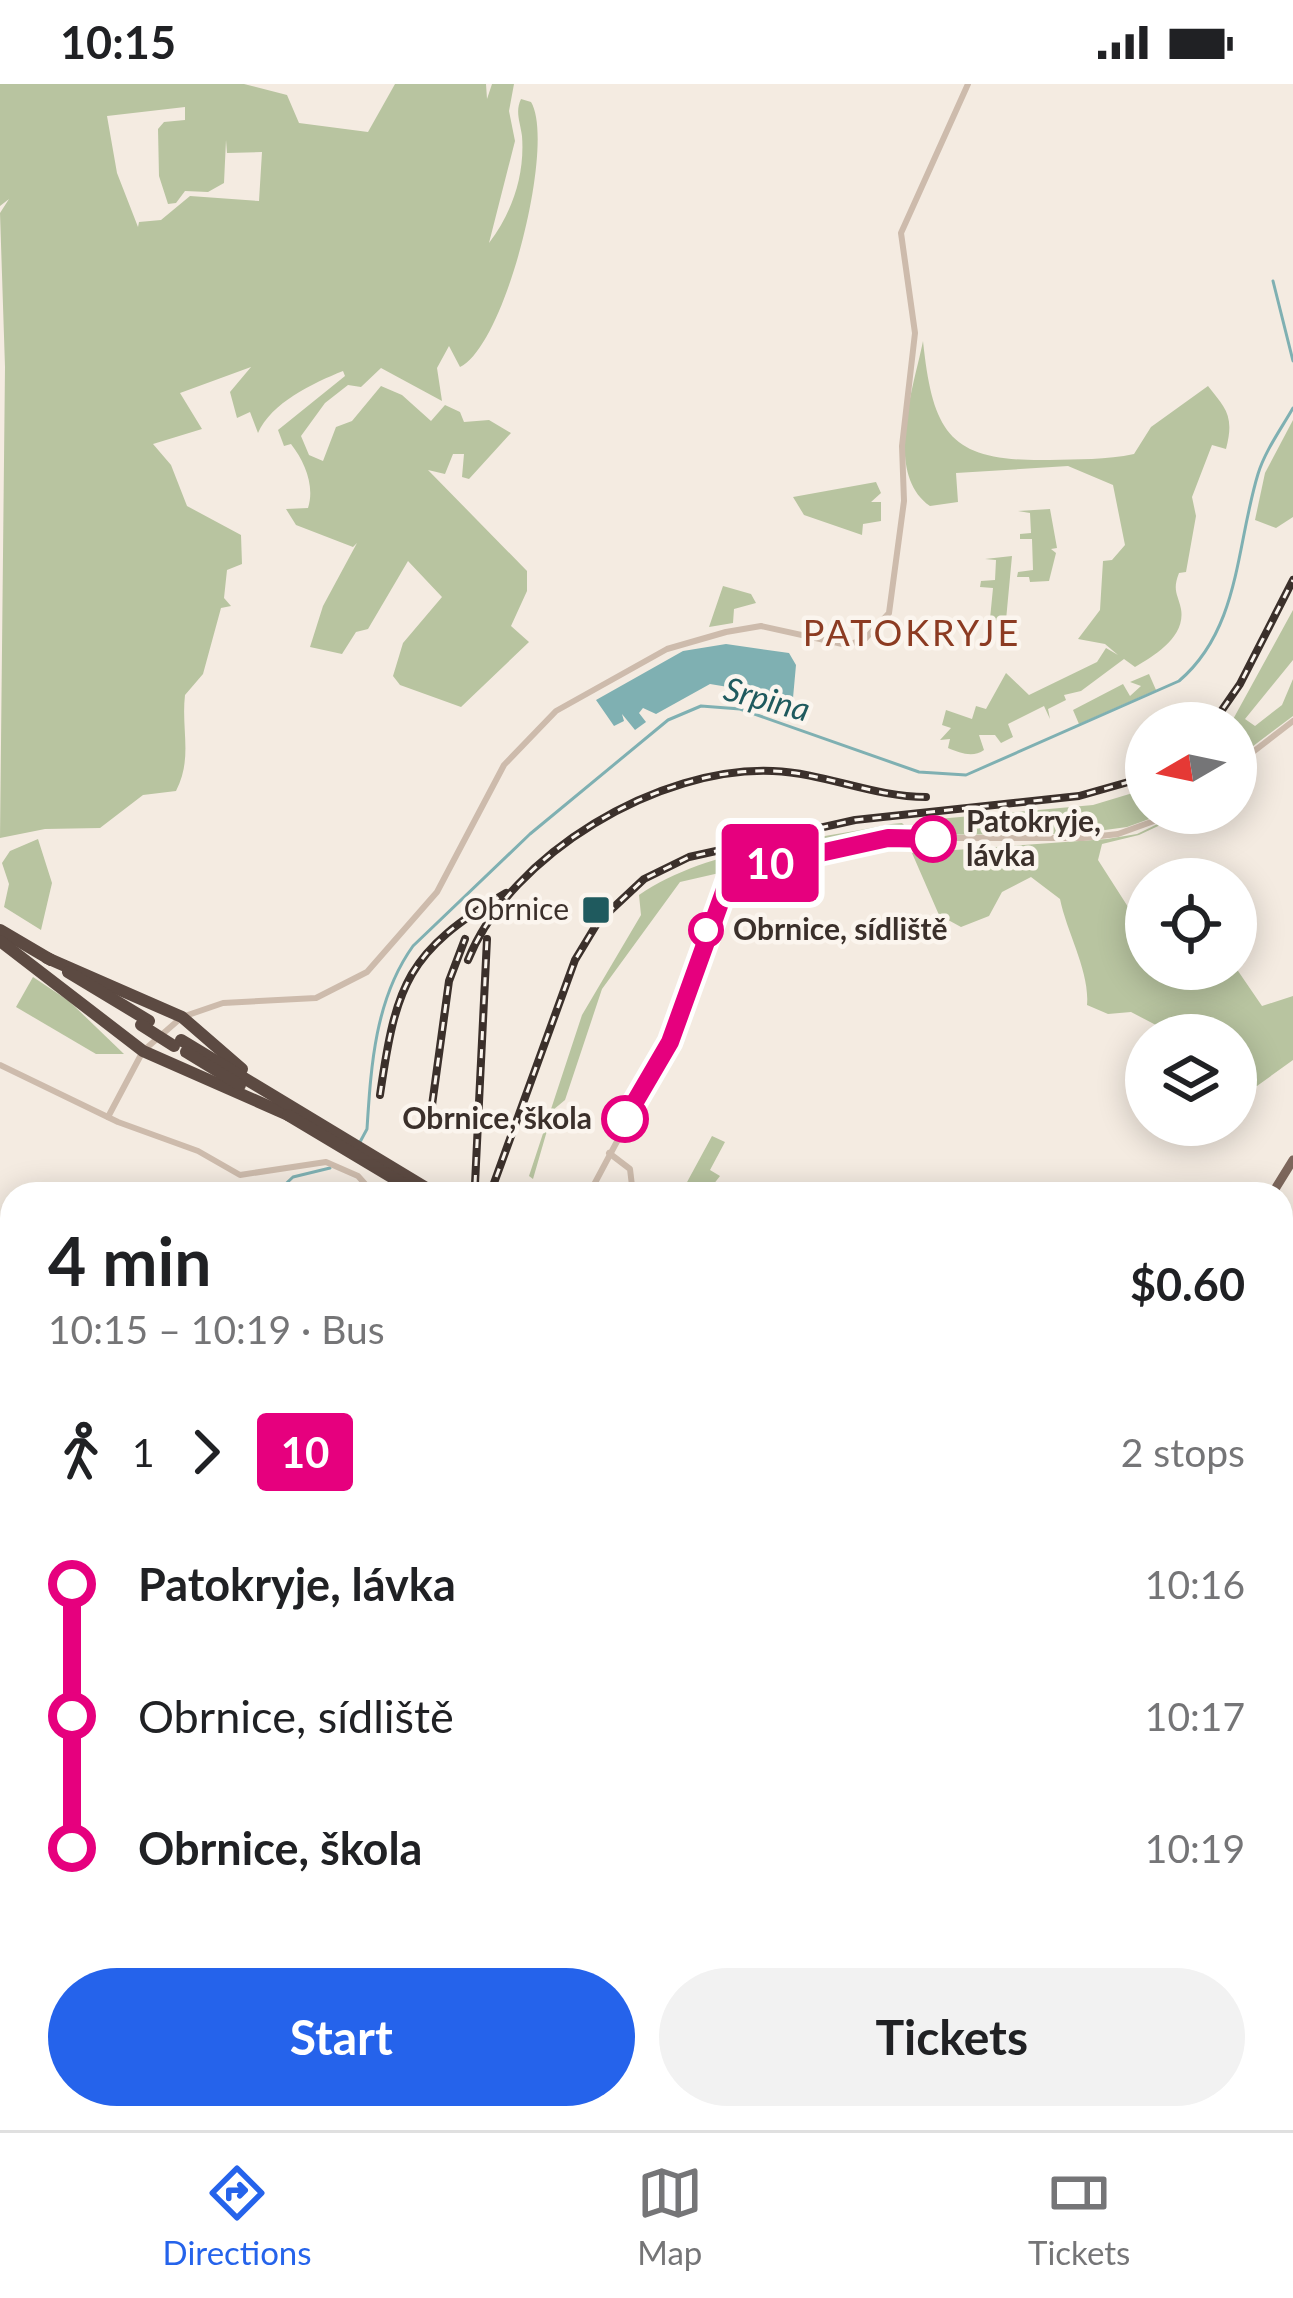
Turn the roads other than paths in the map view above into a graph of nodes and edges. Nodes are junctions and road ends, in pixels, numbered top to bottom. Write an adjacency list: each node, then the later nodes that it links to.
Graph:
1 (968, 84): 8 (street)
2 (1293, 721): 3 (street)
3 (1257, 749)
4 (1125, 831): 17 (street)
5 (0, 930): 7 (highway)
6 (0, 940): 9 (highway); 11 (highway)
7 (47, 958): 8 (highway); 9 (highway)
8 (182, 1017): 11 (street); 13 (highway)
9 (145, 1023): 10 (highway, bridge)
10 (178, 1043): 13 (highway); 15 (highway)
11 (143, 1051): 14 (street); 15 (highway)
12 (0, 1065): 14 (street)
13 (260, 1087): 16 (highway)
14 (108, 1117): 19 (street)
15 (295, 1118): 16 (highway)
16 (331, 1136): 18 (highway)
17 (609, 1153): 22 (street); 23 (street)
18 (369, 1159): 20 (highway); 21 (highway)
19 (362, 1182)
20 (403, 1182)
21 (413, 1182)
22 (595, 1182)
23 (631, 1182)

